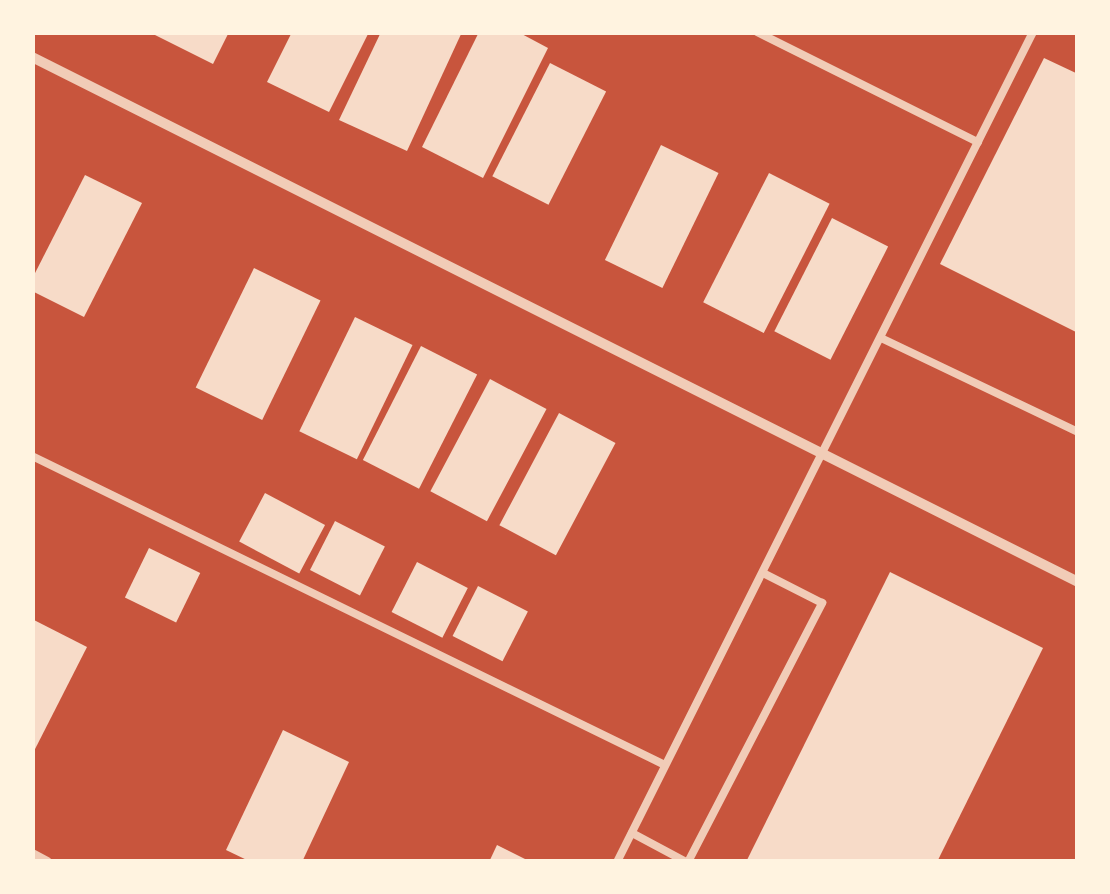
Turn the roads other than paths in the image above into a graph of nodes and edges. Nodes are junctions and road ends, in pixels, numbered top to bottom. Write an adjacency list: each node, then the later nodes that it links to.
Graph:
1 (757, 32): 4 (lane)
2 (1033, 32): 4 (lane)
3 (32, 58): 7 (street)
4 (978, 142): 5 (lane)
5 (881, 338): 6 (lane); 7 (lane)
6 (1078, 432)
7 (824, 454): 9 (lane); 10 (street)
8 (32, 456): 11 (lane)
9 (763, 573): 11 (lane); 16 (lane)
10 (1078, 582)
11 (665, 765): 12 (lane)
12 (632, 833): 15 (lane); 16 (lane)
13 (32, 854): 14 (street)
14 (47, 862)
15 (618, 862)
16 (687, 862)

